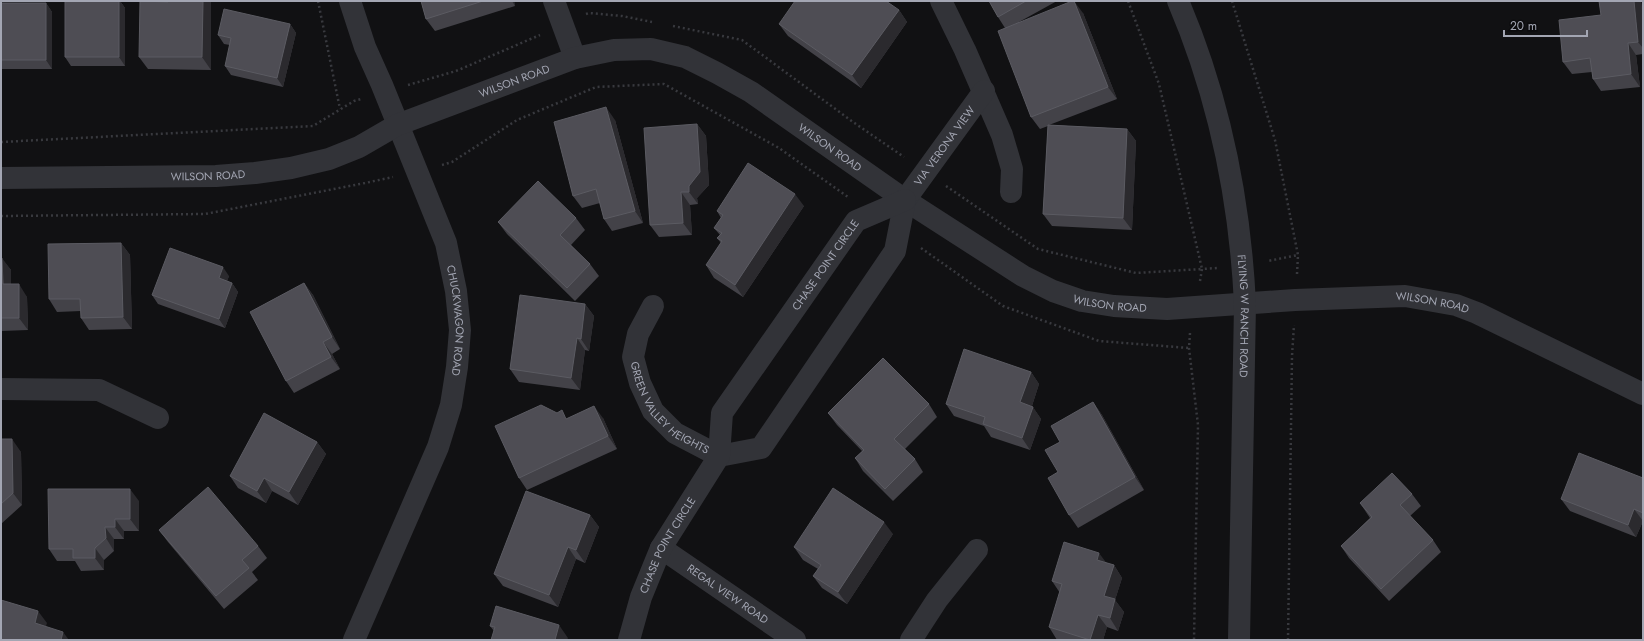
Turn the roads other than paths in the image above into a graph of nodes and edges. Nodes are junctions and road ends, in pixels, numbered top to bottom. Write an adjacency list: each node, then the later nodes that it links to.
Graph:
1 (350, 1): 7 (street, CHUCKWAGON ROAD)
2 (554, 1): 5 (street)
3 (941, 1): 6 (street, VIA VERONA VIEW)
4 (1178, 1): 11 (street, FLYING W RANCH ROAD)
5 (575, 58): 7 (street, WILSON ROAD); 10 (street, WILSON ROAD)
6 (984, 91): 9 (street, VIA VERONA VIEW); 10 (street, VIA VERONA VIEW)
7 (397, 125): 8 (street, WILSON ROAD); 19 (street, CHUCKWAGON ROAD)
8 (1, 178)
9 (1011, 192)
10 (905, 200): 11 (street, WILSON ROAD); 16 (street, CHASE POINT CIRCLE); 16 (street)
11 (1245, 304): 14 (street, WILSON ROAD); 23 (street, FLYING W RANCH ROAD)
12 (653, 306): 16 (street, GREEN VALLEY HEIGHTS)
13 (1, 389): 15 (street)
14 (1643, 394)
15 (158, 418)
16 (719, 456): 17 (street, CHASE POINT CIRCLE)
17 (661, 548): 20 (street, CHASE POINT CIRCLE); 21 (street, REGAL VIEW ROAD)
18 (977, 550): 22 (street)
19 (354, 640)
20 (629, 640)
21 (795, 640)
22 (911, 640)
23 (1239, 640)

